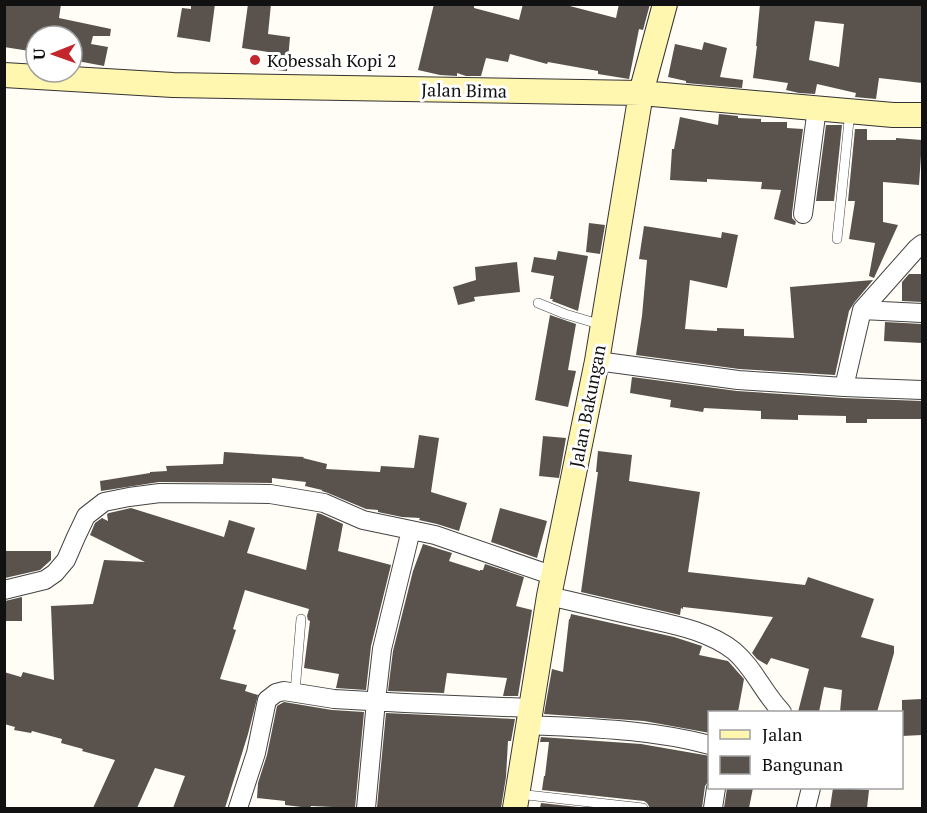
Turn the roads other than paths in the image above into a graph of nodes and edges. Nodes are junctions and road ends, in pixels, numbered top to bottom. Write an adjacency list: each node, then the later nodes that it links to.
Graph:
1 (665, 4): 3 (street, Jalan Bakungan)
2 (4, 75): 3 (street, Jalan Bima)
3 (641, 93): 4 (street, Jalan Bima); 13 (street, Jalan Bakungan)
4 (817, 108): 5 (street, Jalan Bima); 7 (street)
5 (850, 111): 6 (street, Jalan Bima); 8 (lane)
6 (922, 115)
7 (803, 214)
8 (837, 239)
9 (922, 244): 11 (street)
10 (538, 303): 13 (lane)
11 (862, 310): 12 (street); 15 (street)
12 (922, 313)
13 (603, 325): 14 (street, Jalan Bakungan)
14 (597, 361): 15 (street); 18 (street, Jalan Bakungan)
15 (844, 387): 16 (street)
16 (922, 390)
17 (411, 530): 18 (street); 19 (street); 22 (street)
18 (552, 586): 23 (street); 24 (street, Jalan Bakungan)
19 (4, 590)
20 (301, 619): 21 (lane)
21 (295, 692): 22 (street); 29 (street)
22 (376, 701): 24 (street); 30 (street)
23 (781, 711)
24 (530, 716): 25 (street); 28 (street, Jalan Bakungan)
25 (708, 744)
26 (716, 789): 32 (street)
27 (811, 789): 33 (street)
28 (516, 801): 31 (lane)
29 (244, 808)
30 (366, 808)
31 (643, 808)
32 (713, 808)
33 (806, 808)

